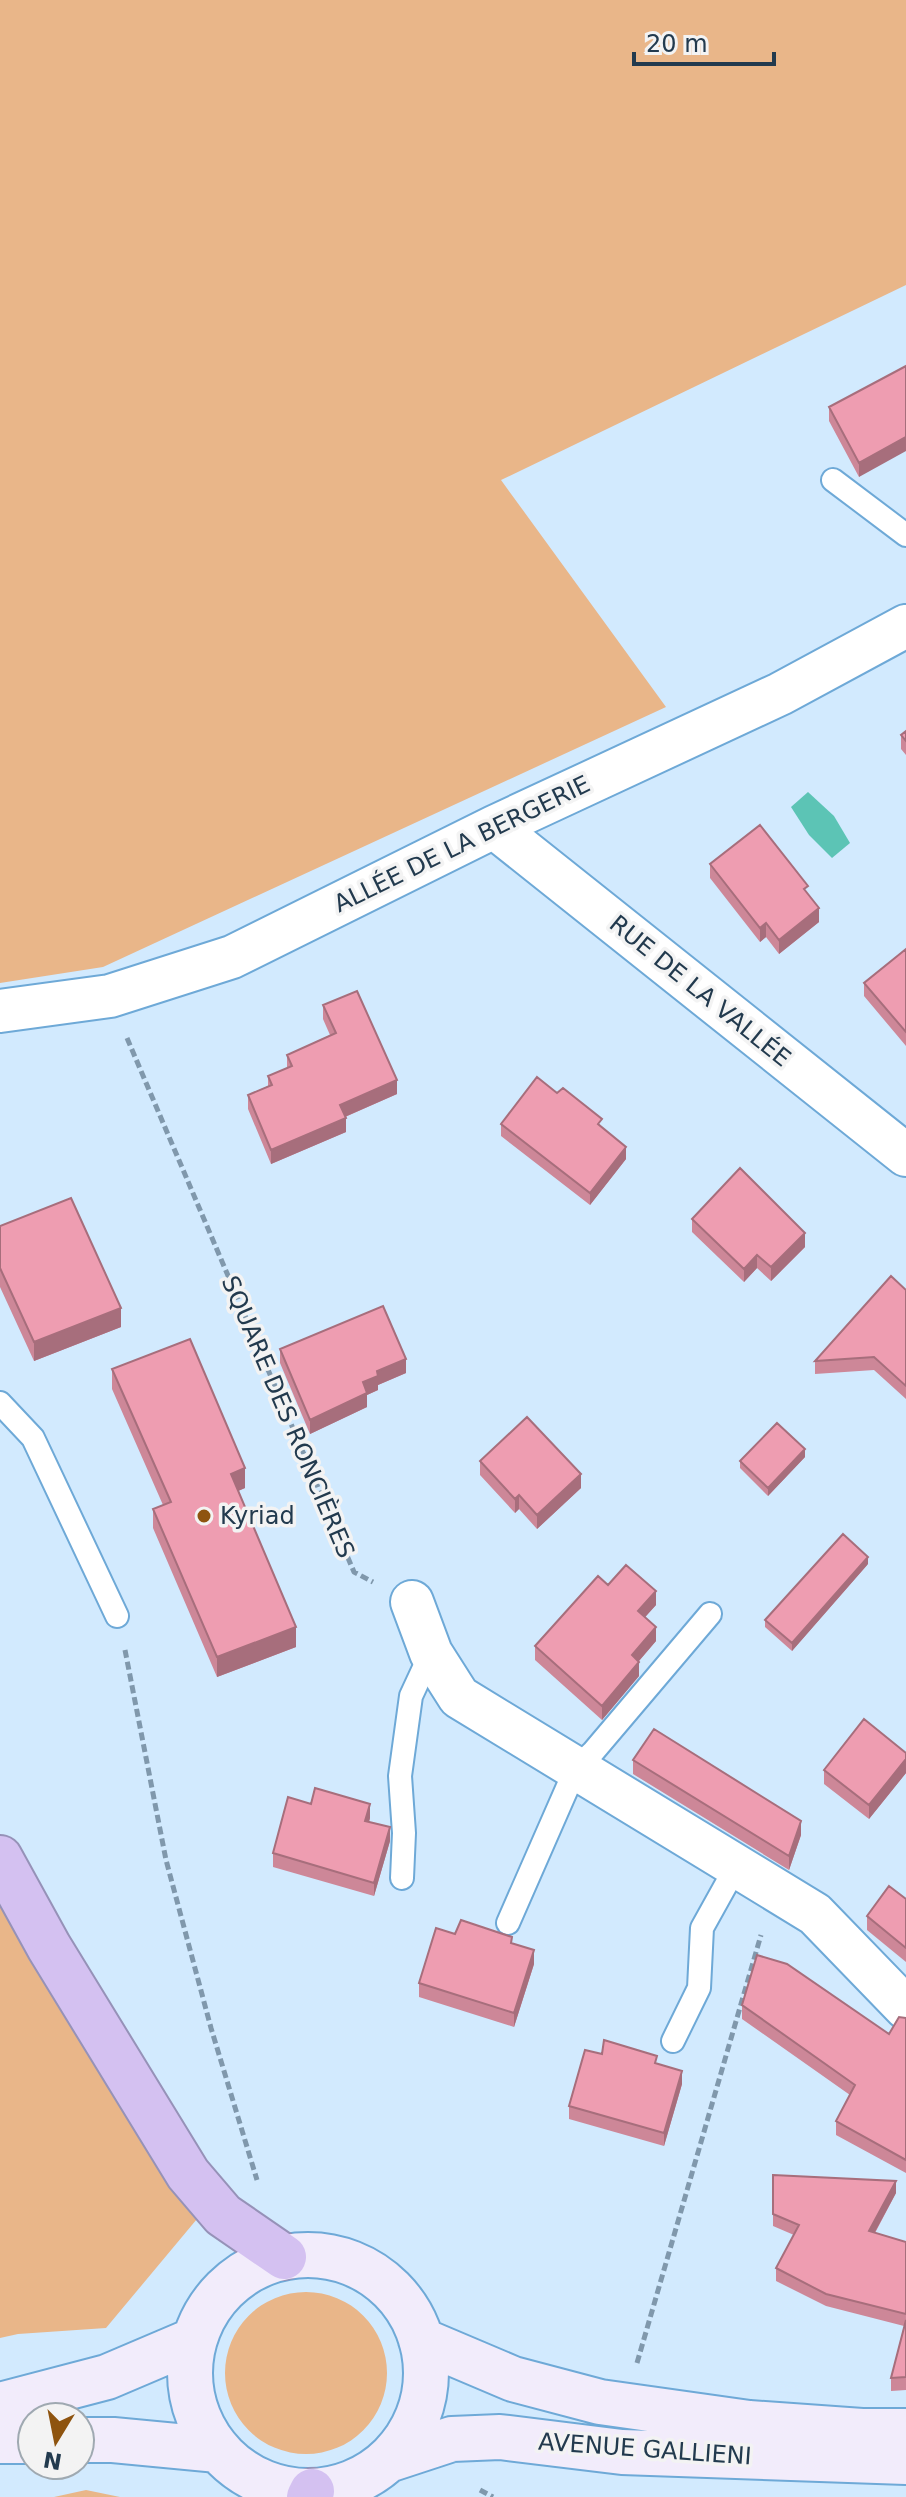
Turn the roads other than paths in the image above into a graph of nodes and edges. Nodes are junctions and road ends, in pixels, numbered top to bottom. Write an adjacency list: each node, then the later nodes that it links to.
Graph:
1 (833, 480): 2 (lane)
2 (906, 535)
3 (906, 626): 4 (street, ALLÉE DE LA BERGERIE)
4 (494, 827): 5 (street, ALLÉE DE LA BERGERIE); 6 (street, RUE DE LA VALLÉE)
5 (0, 1011)
6 (906, 1155)
7 (0, 1403): 10 (lane)
8 (412, 1602): 11 (street)
9 (710, 1614): 12 (lane)
10 (117, 1616)
11 (431, 1653): 12 (street); 15 (lane)
12 (576, 1768): 14 (street); 16 (lane)
13 (0, 1858): 19 (highway)
14 (737, 1865): 17 (street); 18 (lane)
15 (402, 1878)
16 (508, 1923)
17 (906, 2008)
18 (673, 2041)
19 (284, 2257): 20 (main road, AVENUE GALLIENI); 21 (main road, AVENUE GALLIENI)
20 (194, 2340): 22 (main road); 25 (main road, AVENUE GALLIENI)
21 (421, 2340): 23 (main road, AVENUE GALLIENI); 26 (main road, AVENUE GALLIENI)
22 (0, 2405)
23 (906, 2431)
24 (96, 2440): 25 (main road)
25 (218, 2450): 28 (main road, AVENUE GALLIENI)
26 (388, 2460): 27 (main road, AVENUE GALLIENI); 28 (main road, AVENUE GALLIENI)
27 (906, 2462)
28 (311, 2494)

